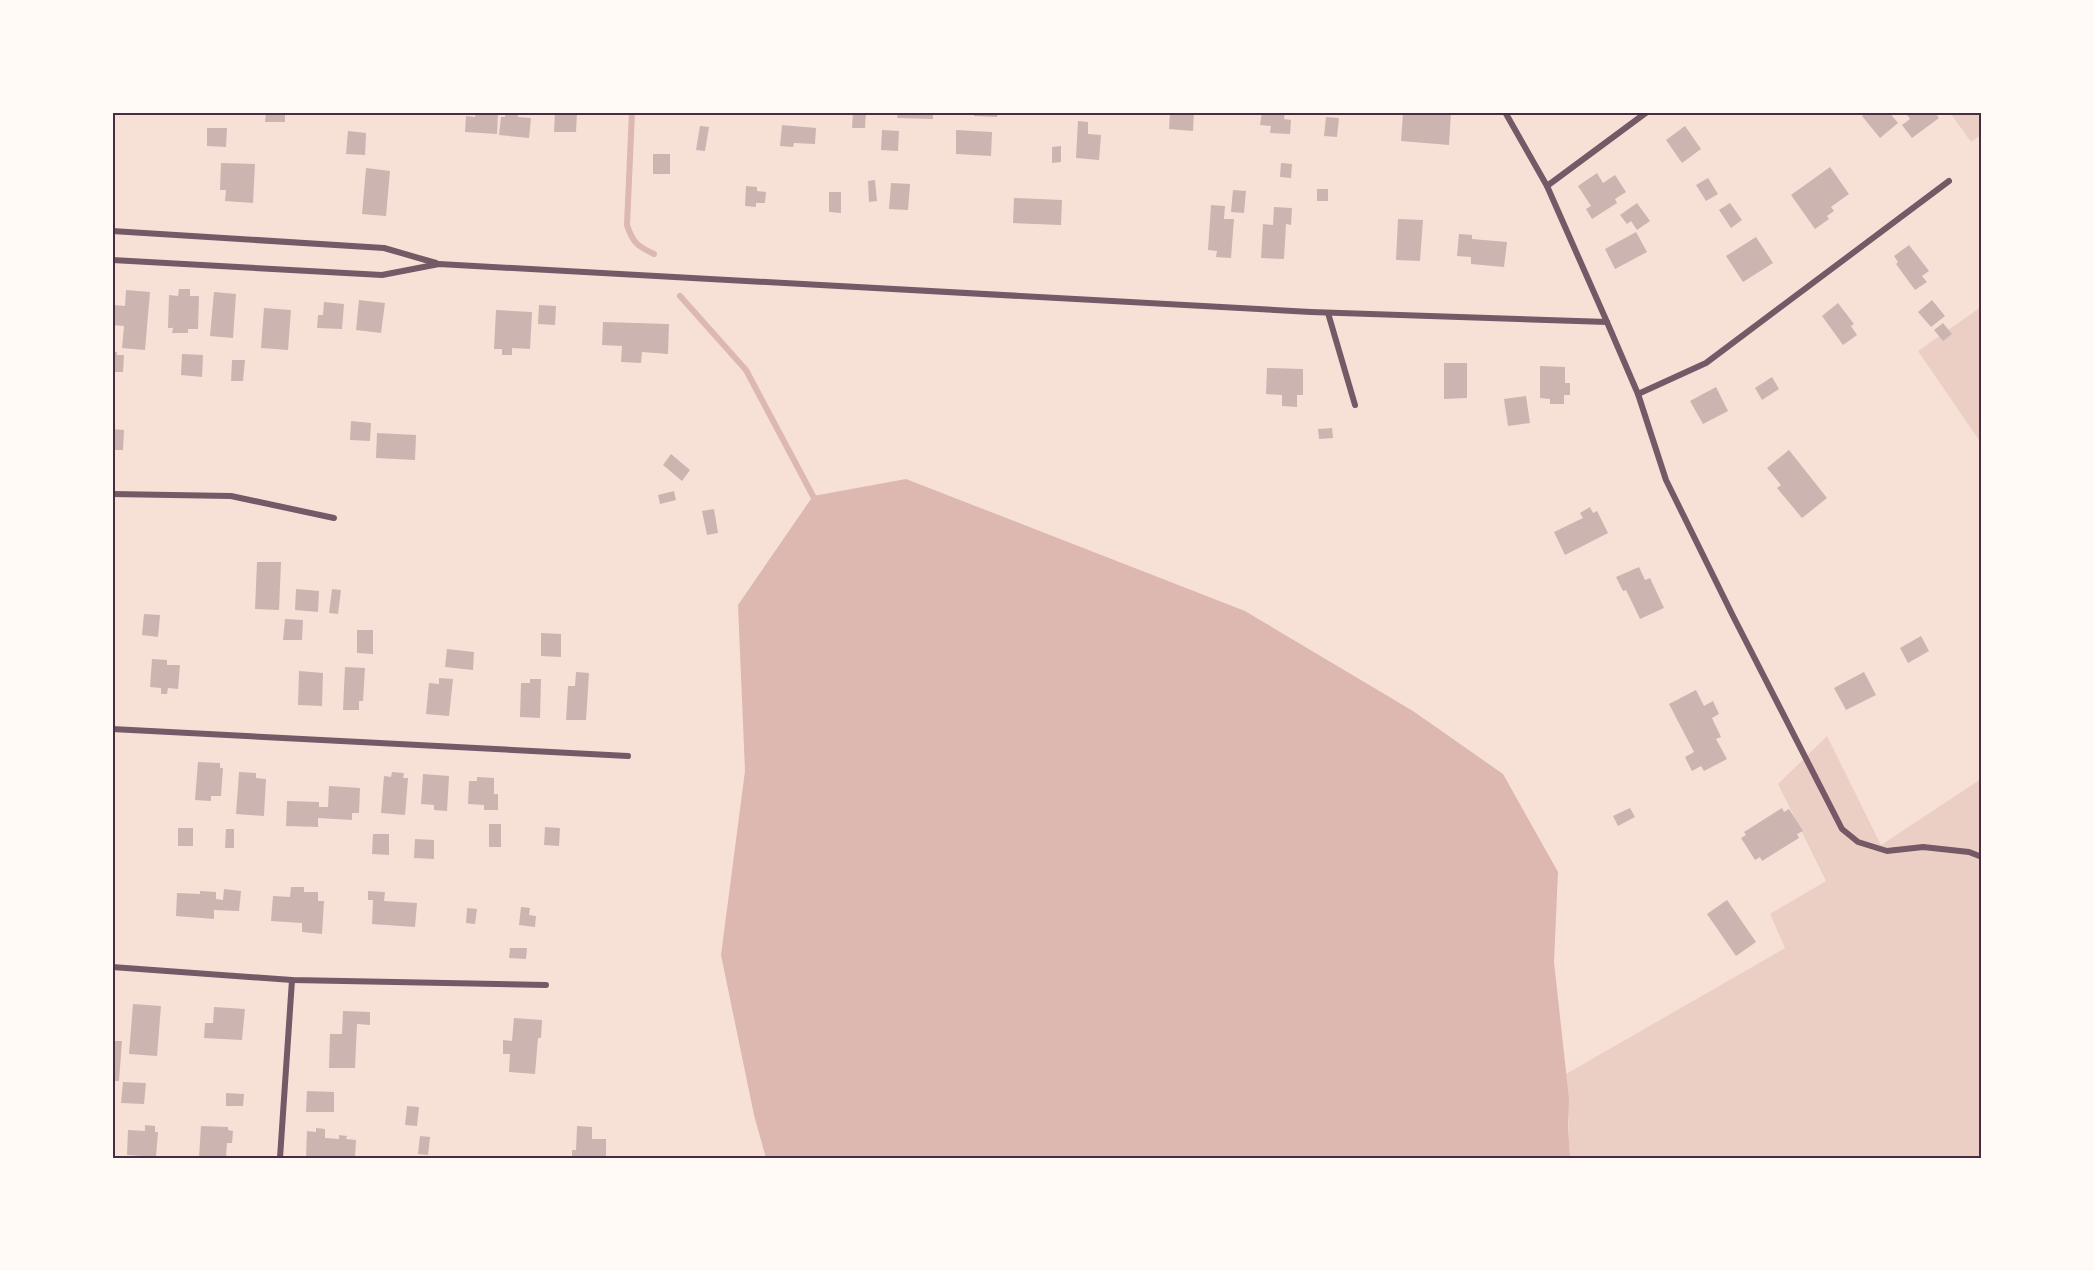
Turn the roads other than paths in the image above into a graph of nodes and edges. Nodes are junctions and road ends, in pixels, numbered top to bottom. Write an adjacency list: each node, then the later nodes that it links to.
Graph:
1 (1505, 112): 4 (street)
2 (1647, 112): 4 (street)
3 (1949, 181): 10 (street)
4 (1547, 186): 9 (street)
5 (112, 231): 7 (street)
6 (112, 260): 7 (street)
7 (439, 264): 8 (street)
8 (1328, 313): 9 (street); 11 (street)
9 (1607, 322): 10 (street)
10 (1638, 394): 16 (street)
11 (1355, 405)
12 (112, 494): 13 (street)
13 (334, 518)
14 (112, 729): 15 (street)
15 (628, 756)
16 (1982, 857)
17 (112, 967): 18 (street)
18 (292, 980): 19 (street); 20 (street)
19 (546, 985)
20 (280, 1158)

